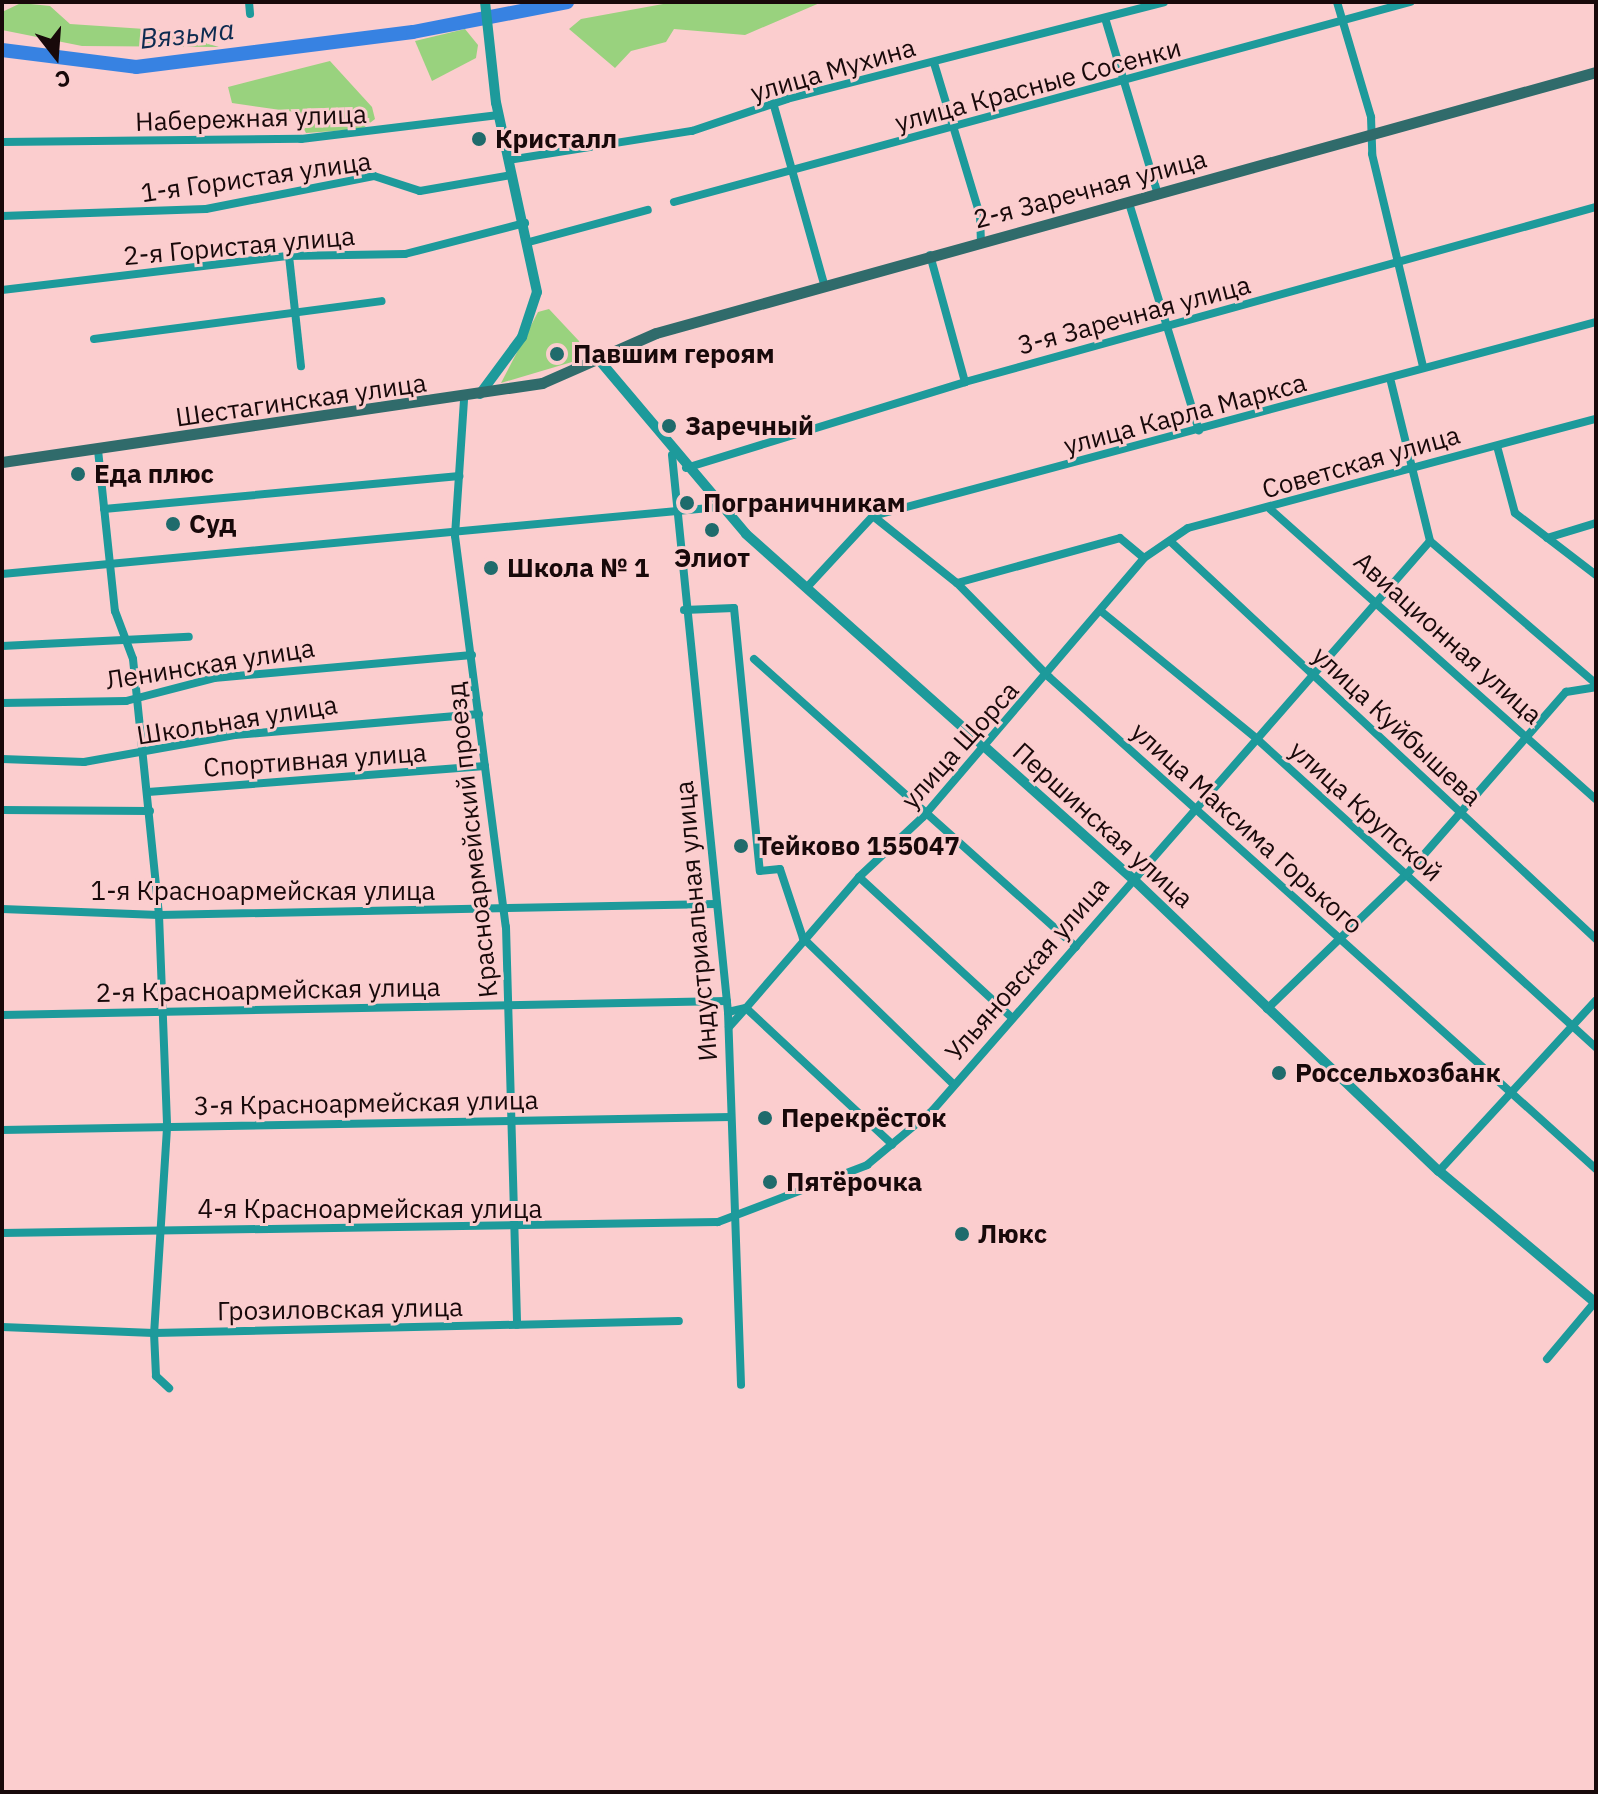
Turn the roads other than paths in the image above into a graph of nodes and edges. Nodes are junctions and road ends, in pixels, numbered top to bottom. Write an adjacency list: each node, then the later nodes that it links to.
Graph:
1 (249, 2): 6 (street)
2 (485, 2): 13 (street)
3 (1164, 2): 7 (street, улица Мухина)
4 (1337, 2): 8 (street)
5 (1410, 2): 8 (street, улица Красные Сосенки)
6 (250, 14)
7 (1105, 18): 9 (street, улица Мухина); 11 (street)
8 (1343, 21): 11 (street, улица Красные Сосенки); 15 (street)
9 (934, 63): 12 (street, улица Мухина); 14 (street)
10 (1596, 72): 15 (main road, 2-я Заречная улица)
11 (1126, 81): 14 (street, улица Красные Сосенки); 20 (street)
12 (774, 106): 17 (street, улица Мухина); 18 (street)
13 (499, 115): 16 (street, Набережная улица); 17 (street)
14 (953, 130): 18 (street, улица Красные Сосенки); 27 (street)
15 (1371, 134): 20 (main road, 2-я Заречная улица); 31 (street)
16 (2, 142)
17 (508, 160): 19 (street)
18 (795, 171): 21 (street, улица Красные Сосенки); 32 (street)
19 (512, 175): 25 (street, 1-я Гористая улица); 26 (street)
20 (1158, 195): 22 (main road, 2-я Заречная улица)
21 (674, 202)
22 (1129, 203): 27 (main road, 2-я Заречная улица); 37 (street)
23 (1596, 207): 31 (street, 3-я Заречная улица)
24 (648, 210): 28 (street)
25 (2, 216)
26 (525, 223): 28 (street); 30 (street, 2-я Гористая улица)
27 (981, 241): 29 (main road, 2-я Заречная улица)
28 (529, 242): 42 (street)
29 (930, 255): 32 (main road, 2-я Заречная улица); 43 (street)
30 (289, 256): 33 (street, 2-я Гористая улица); 35 (street)
31 (1399, 260): 37 (street, 3-я Заречная улица); 41 (street)
32 (824, 284): 39 (main road, 2-я Заречная улица)
33 (2, 290)
34 (382, 301): 35 (street)
35 (295, 311): 38 (street); 40 (street)
36 (1596, 322): 41 (street, улица Карла Маркса)
37 (1166, 329): 43 (street, 3-я Заречная улица); 48 (street)
38 (94, 339)
39 (600, 361): 45 (main road, Шестагинская улица); 51 (street, Першинская улица)
40 (301, 366)
41 (1423, 367): 44 (street, улица Карла Маркса)
42 (497, 373): 45 (street); 46 (street)
43 (965, 382): 54 (street, 3-я Заречная улица)
44 (1391, 382): 48 (street, улица Карла Маркса); 53 (street)
45 (501, 392): 46 (main road, Шестагинская улица)
46 (470, 399): 50 (main road, Шестагинская улица); 55 (street, Красноармейский проезд)
47 (1596, 419): 49 (street, Советская улица)
48 (1199, 430): 60 (street, улица Карла Маркса)
49 (1497, 446): 53 (street, Советская улица); 63 (street)
50 (98, 450): 52 (main road, Шестагинская улица); 57 (street)
51 (672, 455): 54 (street, Першинская улица); 59 (street, Индустриальная улица)
52 (2, 462)
53 (1413, 467): 58 (street, Советская улица); 64 (street)
54 (685, 468): 56 (street, Першинская улица)
55 (459, 476): 57 (street); 62 (street, Красноармейский проезд)
56 (720, 507): 59 (street); 71 (street, Першинская улица)
57 (104, 509): 67 (street)
58 (1270, 509): 65 (street, Советская улица); 72 (street, Авиационная улица)
59 (676, 511): 62 (street); 73 (street, Индустриальная улица)
60 (873, 516): 70 (street, улица Максима Горького); 71 (street)
61 (1596, 523): 63 (street)
62 (455, 536): 67 (street); 78 (street, Красноармейский проезд)
63 (1547, 538): 69 (street)
64 (1430, 541): 72 (street, Ульяновская улица); 82 (street)
65 (1171, 542): 66 (street, Советская улица); 80 (street, улица Куйбышева)
66 (1144, 558): 70 (street); 74 (street, улица Щорса)
67 (108, 566): 68 (street); 75 (street)
68 (2, 574)
69 (1596, 575)
70 (957, 583): 81 (street, улица Максима Горького)
71 (810, 584): 88 (street, Першинская улица)
72 (1379, 602): 80 (street, Ульяновская улица); 86 (street, Авиационная улица)
73 (684, 610): 102 (street, Индустриальная улица); 106 (street)
74 (1102, 612): 81 (street, улица Щорса); 87 (street, улица Крупской)
75 (128, 637): 76 (street); 77 (street); 83 (street)
76 (189, 637)
77 (2, 646)
78 (472, 655): 83 (street, Ленинская улица); 85 (street, Красноармейский проезд)
79 (754, 659): 98 (street)
80 (1315, 675): 87 (street, Ульяновская улица); 97 (street, улица Куйбышева)
81 (1049, 677): 88 (street, улица Щорса); 94 (street, улица Максима Горького)
82 (1596, 686): 86 (street)
83 (137, 698): 84 (street, Ленинская улица); 89 (street)
84 (2, 703)
85 (479, 714): 89 (street, Школьная улица); 91 (street, Красноармейский проезд)
86 (1529, 737): 93 (street, Авиационная улица); 97 (street)
87 (1257, 739): 94 (street, Ульяновская улица); 99 (street, улица Крупской)
88 (984, 748): 98 (street, улица Щорса); 101 (street, Першинская улица)
89 (142, 750): 90 (street, Школьная улица); 92 (street)
90 (2, 759)
91 (485, 766): 92 (street, Спортивная улица); 103 (street, Красноармейский проезд)
92 (148, 792): 96 (street)
93 (1596, 799)
94 (1197, 808): 101 (street, Ульяновская улица); 108 (street, улица Максима Горького)
95 (2, 810): 96 (street)
96 (150, 811): 105 (street)
97 (1461, 815): 99 (street); 107 (street, улица Куйбышева)
98 (923, 817): 100 (street, улица Щорса); 109 (street)
99 (1407, 874): 108 (street); 119 (street, улица Крупской)
100 (859, 877): 106 (street, улица Щорса); 118 (street)
101 (1133, 879): 109 (street, Ульяновская улица); 114 (street, Першинская улица)
102 (716, 904): 103 (street, 1-я Красноармейская улица); 111 (street, Индустриальная улица)
103 (502, 908): 105 (street, 1-я Красноармейская улица); 112 (street, Красноармейский проезд)
104 (2, 909): 105 (street, 1-я Красноармейская улица)
105 (159, 915): 116 (street)
106 (803, 938): 113 (street, улица Щорса); 122 (street)
107 (1596, 939)
108 (1343, 941): 114 (street); 123 (street, улица Максима Горького)
109 (1076, 947): 118 (street, Ульяновская улица)
110 (1596, 1000): 119 (street)
111 (727, 1001): 112 (street, 2-я Красноармейская улица); 115 (street, Индустриальная улица)
112 (511, 1004): 116 (street, 2-я Красноармейская улица); 125 (street, Красноармейский проезд)
113 (746, 1008): 115 (street); 120 (street, улица Щорса); 128 (street)
114 (1267, 1009): 130 (street, Першинская улица)
115 (728, 1012): 120 (street, Индустриальная улица)
116 (166, 1014): 117 (street, 2-я Красноармейская улица); 126 (street)
117 (2, 1015)
118 (1011, 1017): 122 (street, Ульяновская улица)
119 (1572, 1027): 121 (street, улица Крупской); 123 (street)
120 (728, 1028): 124 (street, Индустриальная улица)
121 (1596, 1048)
122 (953, 1084): 128 (street, Ульяновская улица)
123 (1510, 1095): 129 (street, улица Максима Горького); 130 (street)
124 (731, 1117): 125 (street, 3-я Красноармейская улица); 131 (street, Индустриальная улица)
125 (509, 1119): 126 (street, 3-я Красноармейская улица); 132 (street, Красноармейский проезд)
126 (167, 1128): 127 (street, 3-я Красноармейская улица); 133 (street)
127 (2, 1130)
128 (892, 1144): 131 (street, Ульяновская улица)
129 (1596, 1169)
130 (1439, 1171): 135 (street, Першинская улица)
131 (737, 1217): 132 (street, 4-я Красноармейская улица); 141 (street, Индустриальная улица)
132 (513, 1229): 133 (street, 4-я Красноармейская улица); 137 (street, Красноармейский проезд)
133 (164, 1231): 134 (street, 4-я Красноармейская улица); 139 (street)
134 (2, 1233)
135 (1596, 1303): 140 (street)
136 (679, 1321): 137 (street, Грозиловская улица)
137 (517, 1325): 139 (street, Грозиловская улица)
138 (2, 1327): 139 (street, Грозиловская улица)
139 (154, 1333): 142 (street)
140 (1547, 1359)
141 (741, 1385)
142 (169, 1388)

